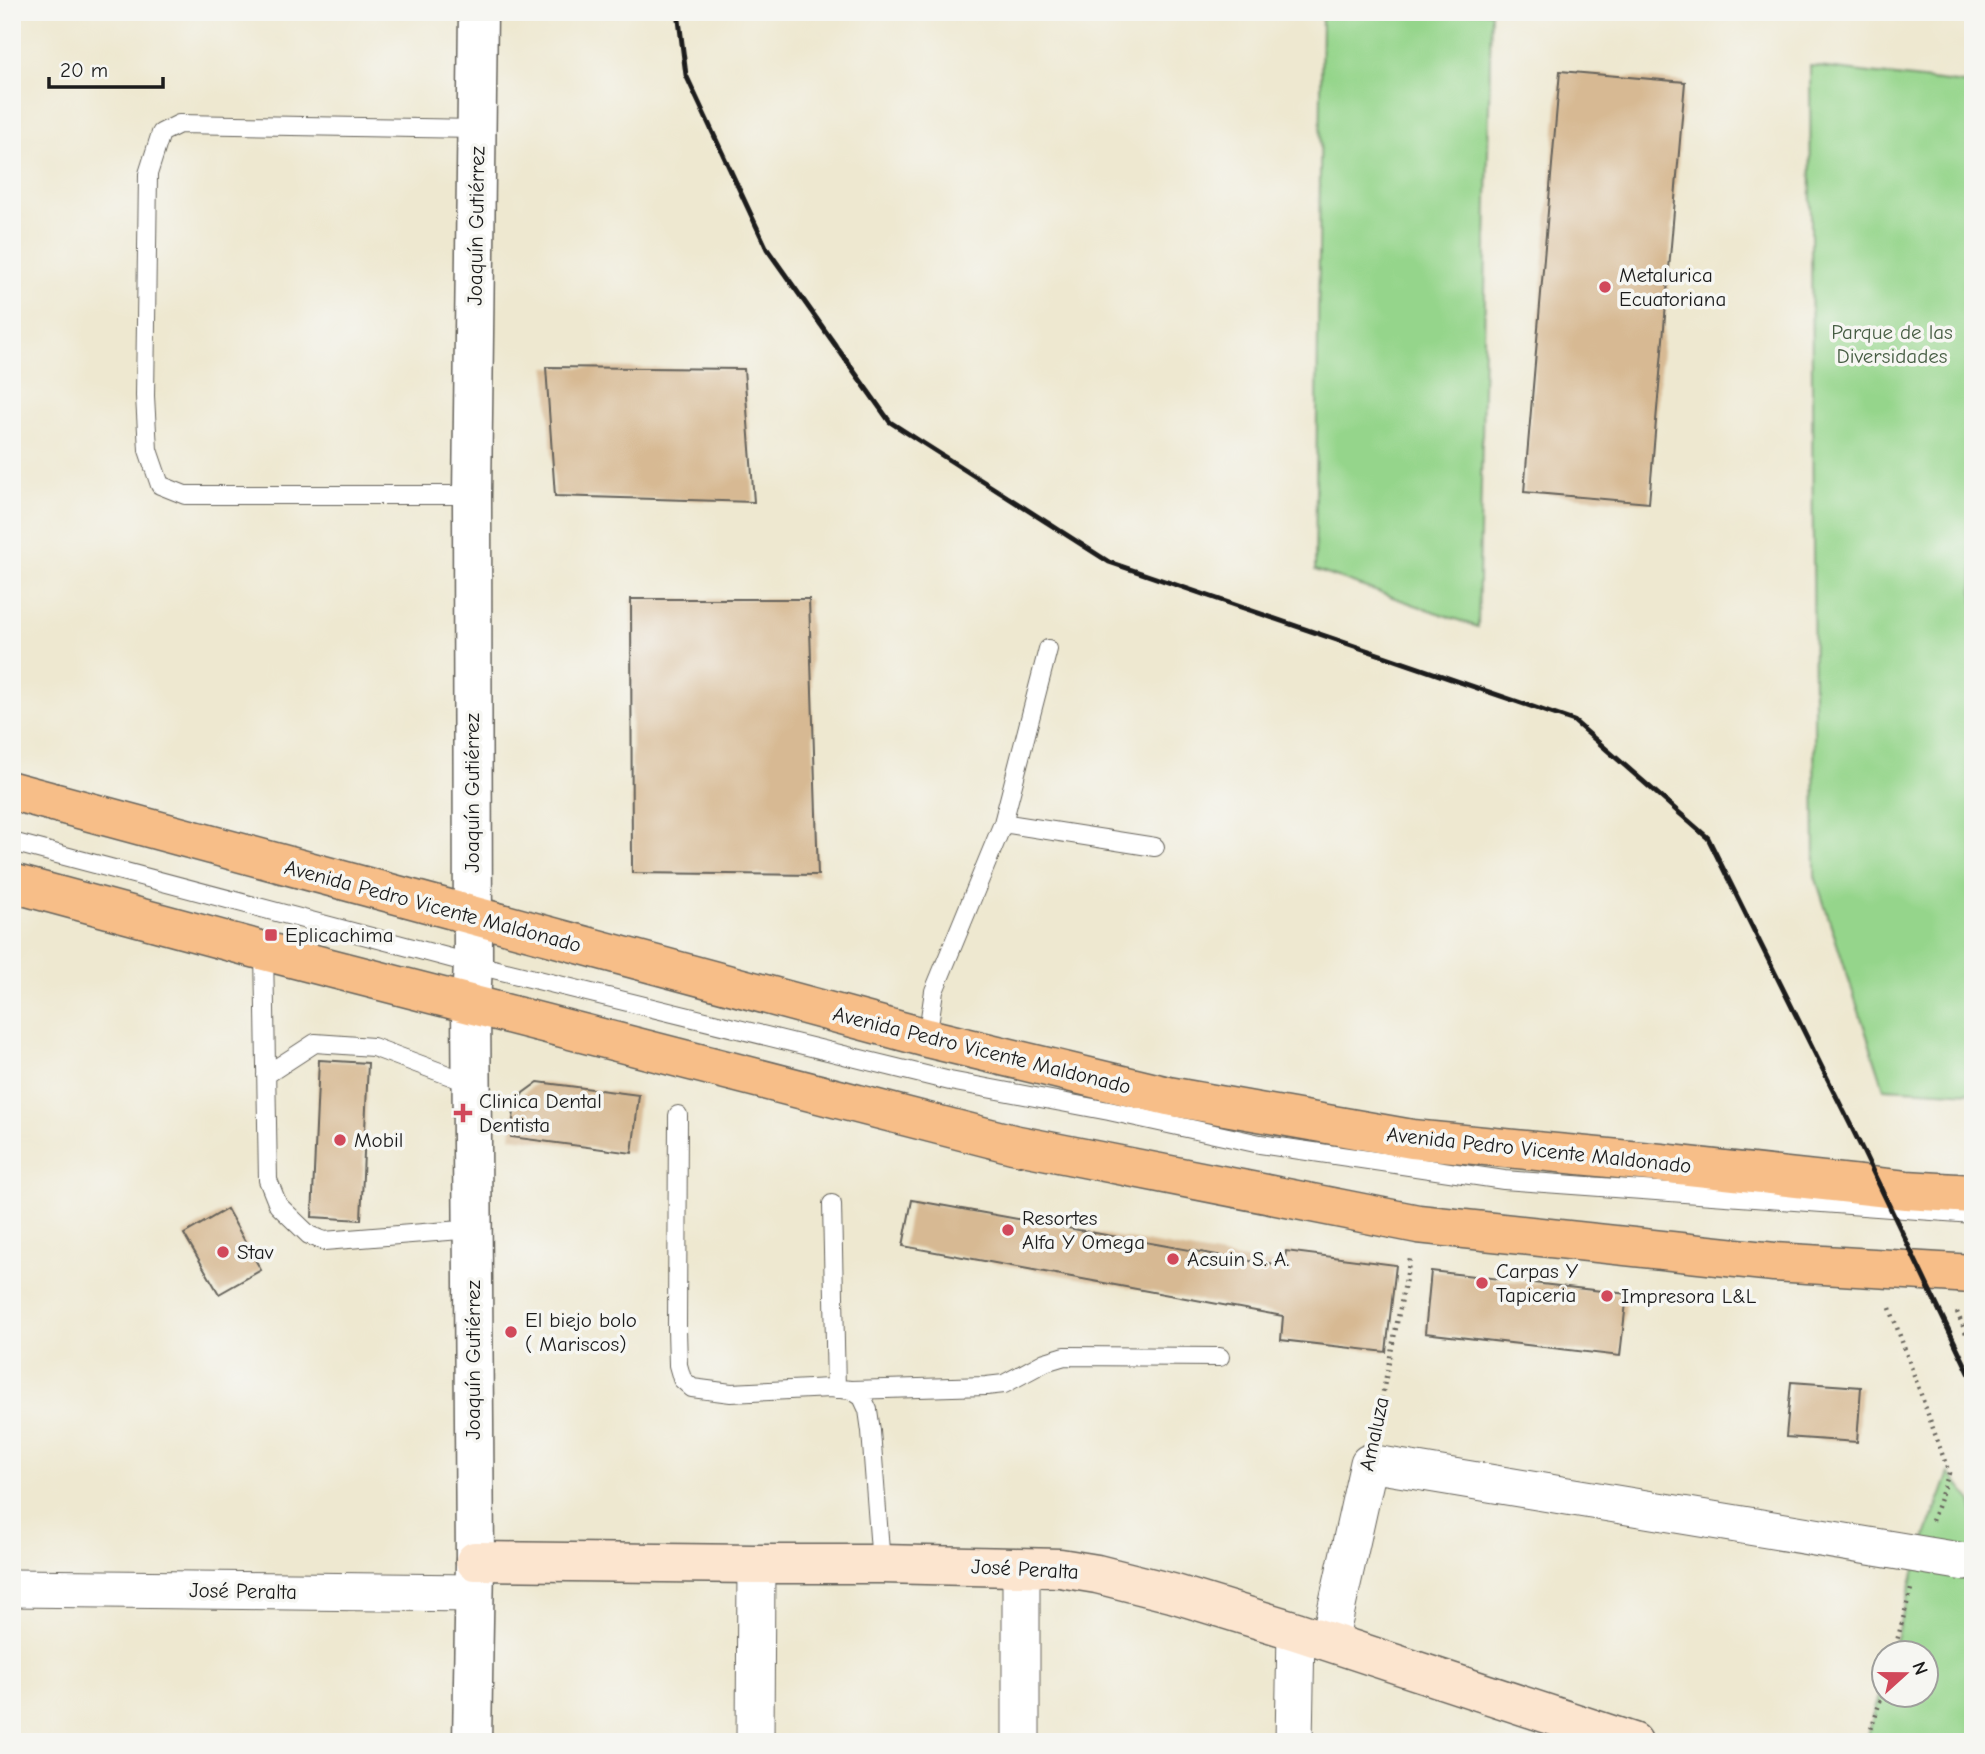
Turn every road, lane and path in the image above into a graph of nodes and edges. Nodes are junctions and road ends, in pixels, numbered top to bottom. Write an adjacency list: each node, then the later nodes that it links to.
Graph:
1 (478, 12): 2 (street, Joaquín Gutiérrez)
2 (477, 129): 3 (street, Joaquín Gutiérrez); 3 (lane)
3 (472, 495): 11 (street, Joaquín Gutiérrez)
4 (1048, 649): 6 (lane)
5 (12, 791): 11 (main road, Avenida Pedro Vicente Maldonado)
6 (1003, 823): 8 (lane); 14 (lane)
7 (12, 842): 13 (lane)
8 (1155, 847)
9 (12, 866): 13 (lane)
10 (12, 883): 12 (main road)
11 (472, 917): 13 (street, Joaquín Gutiérrez); 14 (main road, Avenida Pedro Vicente Maldonado)
12 (264, 951): 13 (main road); 15 (lane)
13 (472, 985): 16 (street, Joaquín Gutiérrez); 20 (lane); 21 (main road); 23 (lane)
14 (927, 1038): 18 (main road, Avenida Pedro Vicente Maldonado)
15 (266, 1075): 16 (lane); 22 (lane)
16 (472, 1084): 22 (street, Joaquín Gutiérrez)
17 (678, 1115): 27 (lane)
18 (1973, 1194)
19 (832, 1204): 27 (lane)
20 (1973, 1214)
21 (1418, 1224): 24 (main road); 28 (path, Amaluza)
22 (473, 1229): 34 (street, Joaquín Gutiérrez)
23 (1973, 1260)
24 (1875, 1268): 25 (main road); 29 (path)
25 (1973, 1274)
26 (1220, 1357): 27 (lane)
27 (844, 1389): 31 (lane)
28 (1369, 1463): 29 (street); 37 (street, Amaluza)
29 (1919, 1555): 30 (street)
30 (1965, 1562)
31 (881, 1563): 32 (main road, José Peralta); 33 (main road, José Peralta)
32 (757, 1564): 34 (main road, José Peralta); 41 (street)
33 (1021, 1567): 37 (main road, José Peralta); 42 (street)
34 (475, 1577): 35 (street, José Peralta); 40 (street, Joaquín Gutiérrez)
35 (12, 1588)
36 (1910, 1594): 38 (path)
37 (1312, 1637): 43 (street, Amaluza); 44 (main road, José Peralta)
38 (1898, 1638)
39 (1878, 1708): 45 (path)
40 (472, 1742)
41 (755, 1742)
42 (1021, 1742)
43 (1294, 1742)
44 (1633, 1742)
45 (1867, 1742)

